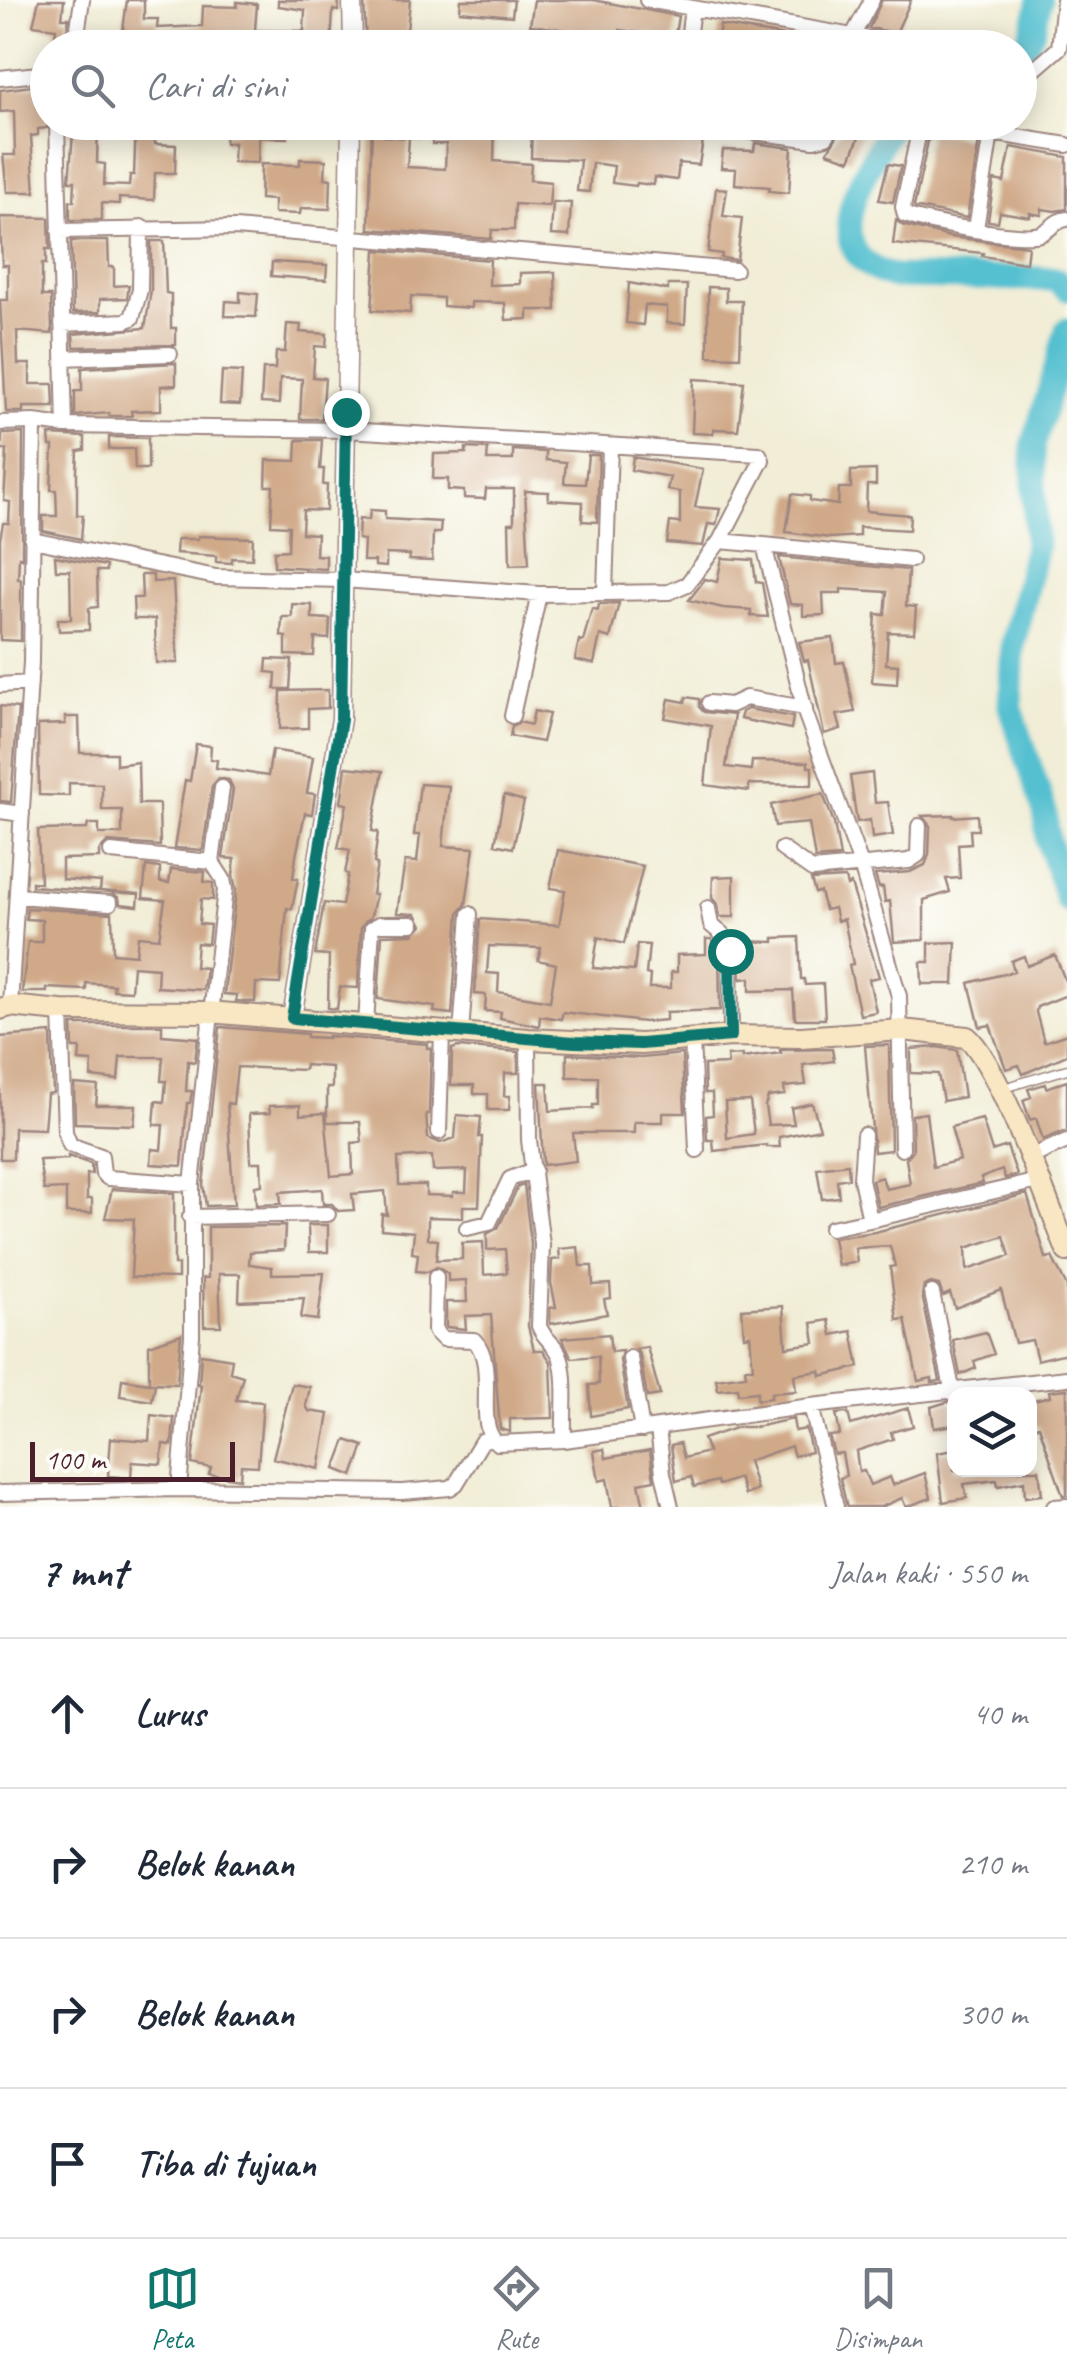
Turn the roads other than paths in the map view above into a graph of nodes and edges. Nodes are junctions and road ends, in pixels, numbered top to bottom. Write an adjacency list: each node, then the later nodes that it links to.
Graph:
1 (82, 0): 7 (street)
2 (352, 0): 8 (street)
3 (647, 0): 6 (street)
4 (872, 0): 11 (street)
5 (1064, 0): 12 (street)
6 (692, 8): 9 (street); 10 (street)
7 (78, 30)
8 (353, 30)
9 (689, 30)
10 (791, 30)
11 (857, 30)
12 (1063, 49): 13 (street)
13 (1037, 69)
14 (30, 75): 15 (street)
15 (0, 78)
16 (1037, 139): 21 (street)
17 (57, 140): 25 (street)
18 (351, 140): 26 (street)
19 (917, 140): 24 (street)
20 (987, 140): 24 (street)
21 (1067, 145)
22 (1067, 219): 24 (street)
23 (141, 227): 25 (street); 26 (street); 28 (street)
24 (976, 229)
25 (59, 231): 28 (street)
26 (349, 238): 27 (street); 34 (street)
27 (735, 270)
28 (62, 324): 30 (street)
29 (170, 354): 30 (street)
30 (63, 358): 33 (street)
31 (0, 422): 32 (street)
32 (34, 422): 33 (street); 36 (street)
33 (65, 426): 34 (street)
34 (346, 430): 35 (street); 40 (street)
35 (610, 446): 37 (street); 41 (street)
36 (32, 540): 40 (street); 43 (street)
37 (720, 541): 38 (street); 41 (street)
38 (764, 545): 39 (street); 46 (street)
39 (911, 560)
40 (342, 580): 42 (street); 64 (street)
41 (605, 591): 42 (street)
42 (539, 594): 47 (street)
43 (30, 683): 44 (street); 50 (street)
44 (0, 685)
45 (708, 703): 46 (street)
46 (805, 708): 55 (street)
47 (512, 716)
48 (222, 788): 54 (street)
49 (0, 811): 50 (street)
50 (22, 814): 56 (street)
51 (919, 826): 55 (street)
52 (782, 848): 55 (street)
53 (110, 852): 54 (street)
54 (212, 862): 63 (street)
55 (862, 868): 66 (street)
56 (17, 896): 57 (street); 61 (street)
57 (110, 903)
58 (708, 908): 68 (street)
59 (470, 914): 67 (street)
60 (412, 924): 65 (street)
61 (5, 1007): 62 (main road)
62 (60, 1012): 63 (main road); 81 (street)
63 (210, 1012): 64 (main road); 81 (street)
64 (292, 1018): 65 (main road)
65 (366, 1024): 67 (main road)
66 (902, 1030): 68 (main road); 72 (main road); 76 (street)
67 (452, 1032): 70 (main road); 73 (street)
68 (731, 1036): 69 (main road)
69 (692, 1039): 70 (main road); 77 (street)
70 (528, 1040): 79 (street)
71 (1067, 1069): 72 (lane)
72 (1000, 1090): 78 (main road)
73 (439, 1132)
74 (864, 1135): 85 (street)
75 (1067, 1141): 78 (street)
76 (902, 1149)
77 (697, 1150)
78 (1028, 1158): 80 (main road)
79 (534, 1170): 86 (street); 100 (street)
80 (1038, 1181): 82 (main road); 85 (street)
81 (192, 1184): 84 (street)
82 (1060, 1213): 88 (main road)
83 (328, 1214): 84 (street)
84 (190, 1216): 101 (street)
85 (870, 1220): 87 (street)
86 (467, 1228)
87 (831, 1228)
88 (1067, 1251)
89 (436, 1277): 99 (street)
90 (932, 1293): 93 (street)
91 (630, 1358): 98 (street)
92 (1067, 1378): 94 (street)
93 (952, 1387)
94 (999, 1387)
95 (947, 1394): 96 (street)
96 (811, 1406): 97 (street); 105 (street)
97 (658, 1428): 98 (street); 104 (street)
98 (642, 1430): 100 (street)
99 (490, 1438): 100 (street); 101 (street)
100 (564, 1440)
101 (179, 1490): 102 (street)
102 (0, 1493)
103 (1067, 1506): 106 (street)
104 (671, 1507)
105 (836, 1507)
106 (1054, 1507)

